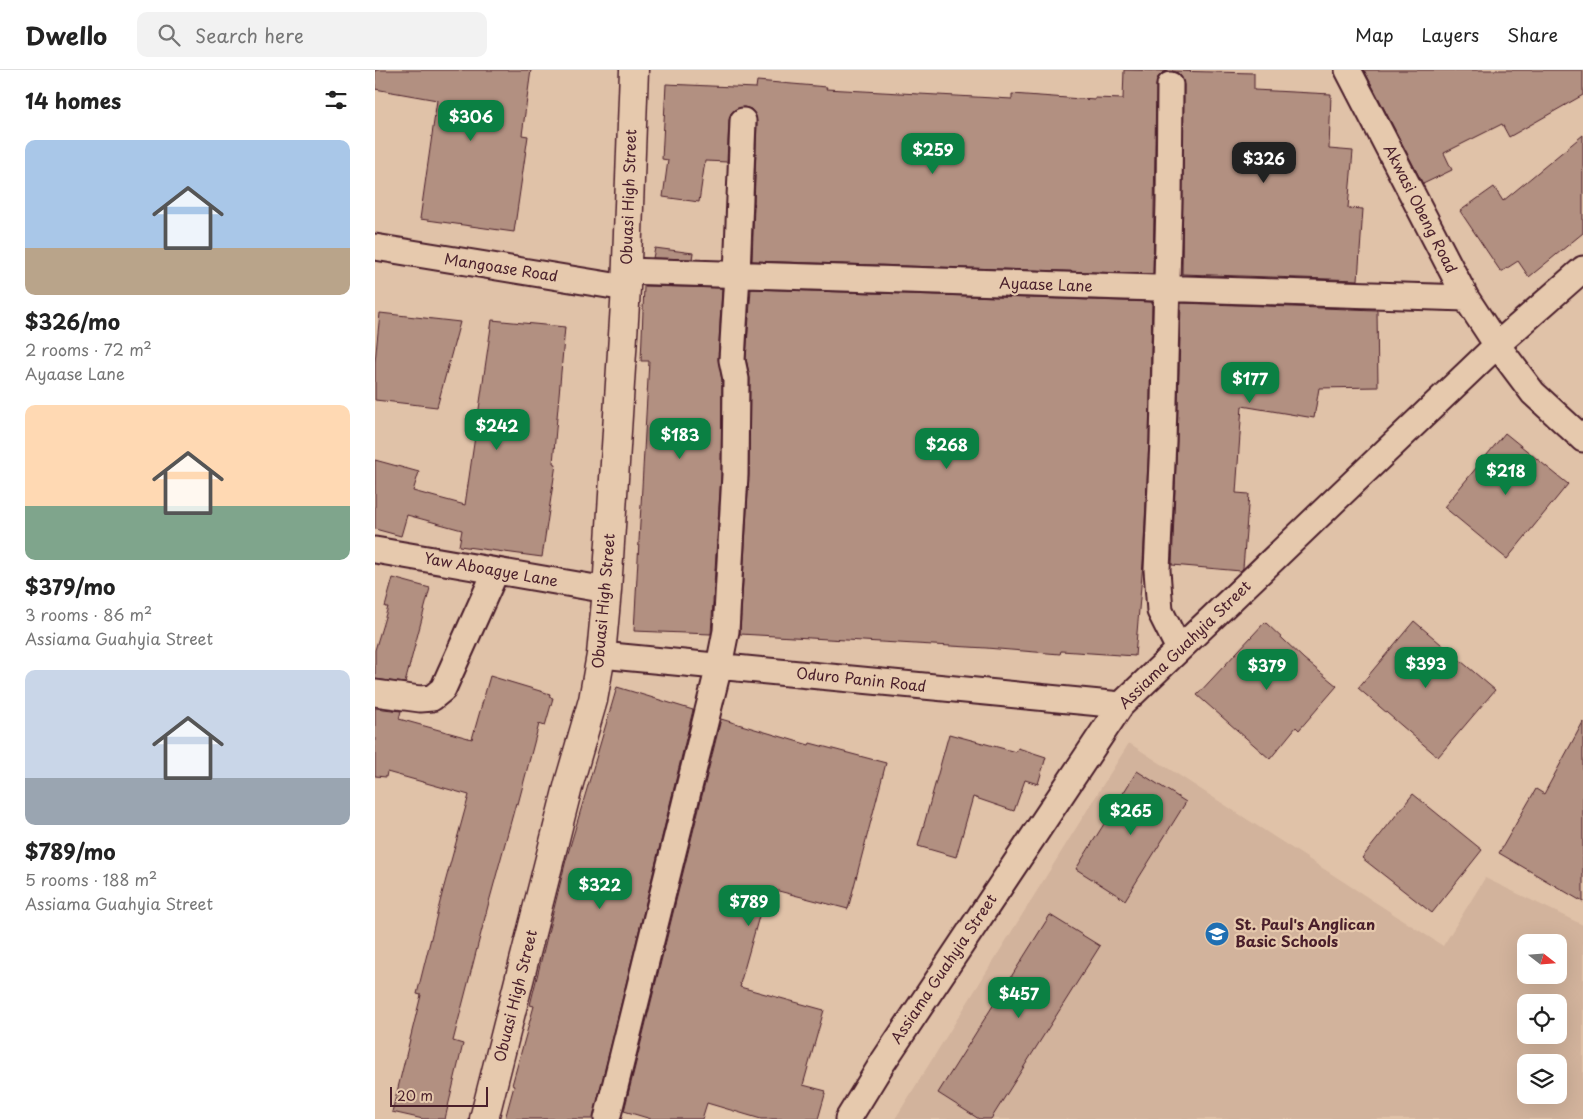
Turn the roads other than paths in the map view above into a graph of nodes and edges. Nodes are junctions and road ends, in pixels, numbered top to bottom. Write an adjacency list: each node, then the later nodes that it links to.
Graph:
1 (634, 70): 8 (main road, Obuasi High Street)
2 (1348, 70): 10 (street, Akwasi Obeng Road)
3 (1169, 85): 9 (street)
4 (743, 121): 7 (street)
5 (375, 247): 8 (street, Mangoase Road)
6 (1583, 269): 11 (street, Assiama Guahyia Street)
7 (737, 274): 8 (street, Ayaase Lane); 9 (street, Ayaase Lane); 18 (street)
8 (626, 280): 15 (main road, Obuasi High Street)
9 (1167, 289): 10 (street, Ayaase Lane); 16 (street)
10 (1466, 298): 11 (street, Akwasi Obeng Road)
11 (1497, 345): 12 (street, Akwasi Obeng Road); 16 (street, Assiama Guahyia Street)
12 (1583, 439)
13 (375, 550): 14 (street, Yaw Aboagye Lane)
14 (496, 570): 15 (street, Yaw Aboagye Lane); 19 (street)
15 (607, 590): 17 (main road, Obuasi High Street)
16 (1179, 649): 20 (street, Assiama Guahyia Street)
17 (601, 655): 18 (street, Oduro Panin Road); 21 (main road, Obuasi High Street)
18 (719, 666): 20 (street, Oduro Panin Road); 22 (street)
19 (375, 692)
20 (1121, 705): 23 (street, Assiama Guahyia Street)
21 (484, 1119)
22 (607, 1119)
23 (849, 1119)

